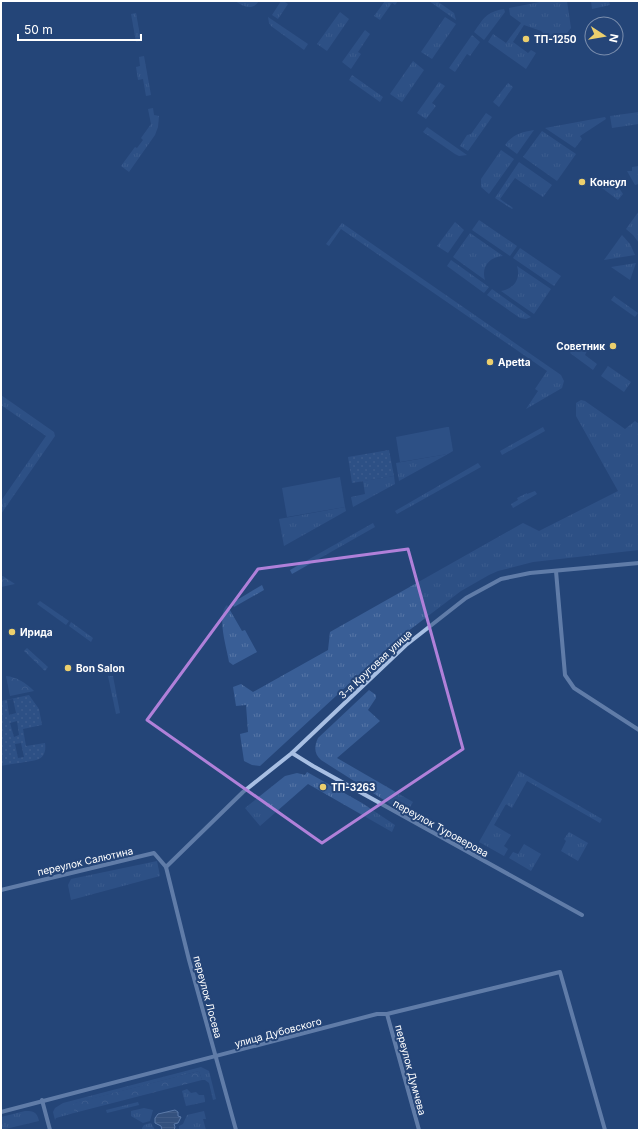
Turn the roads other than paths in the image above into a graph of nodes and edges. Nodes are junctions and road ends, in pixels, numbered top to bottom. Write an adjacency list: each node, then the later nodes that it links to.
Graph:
1 (639, 562): 2 (street, 3-я Круговая улица)
2 (556, 571): 3 (street); 4 (street, 3-я Круговая улица)
3 (639, 730)
4 (292, 753): 5 (street, 3-я Круговая улица); 7 (street, переулок Туроверова)
5 (166, 867): 6 (street, переулок Салютина); 9 (street, переулок Лосева)
6 (1, 890)
7 (582, 915)
8 (387, 1014): 9 (street, улица Дубовского); 14 (street, переулок Думчева); 15 (street, улица Дубовского)
9 (216, 1057): 10 (street, улица Дубовского); 13 (street, переулок Лосева)
10 (42, 1100): 11 (street, улица Дубовского); 12 (street)
11 (1, 1112)
12 (50, 1130)
13 (236, 1130)
14 (419, 1130)
15 (605, 1130)

